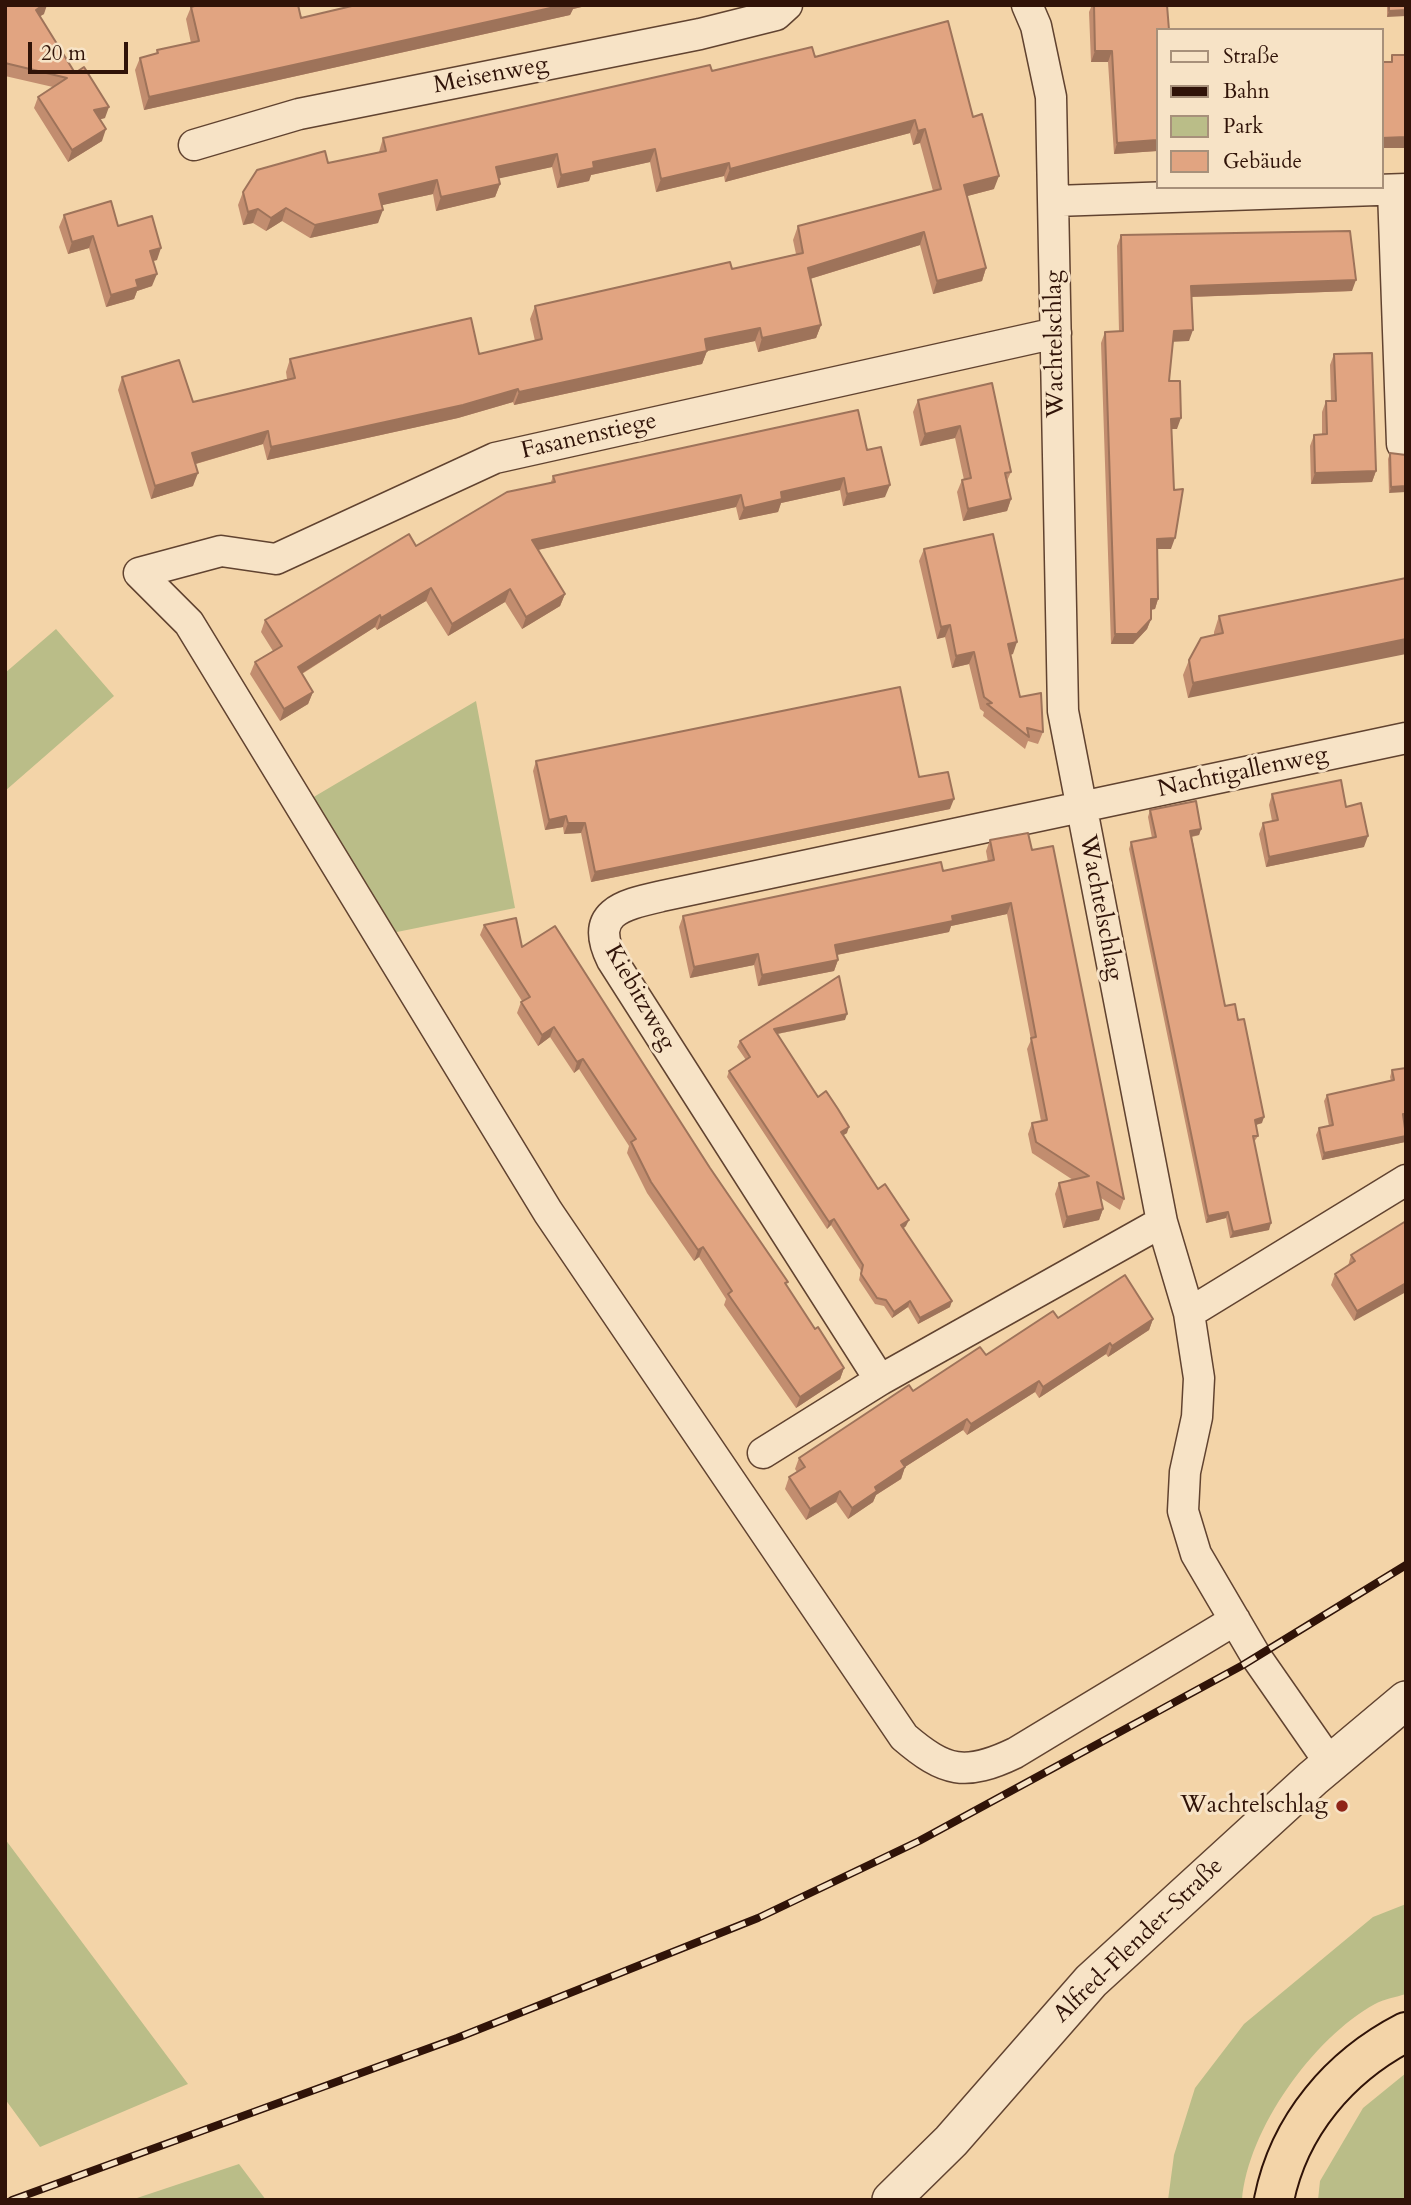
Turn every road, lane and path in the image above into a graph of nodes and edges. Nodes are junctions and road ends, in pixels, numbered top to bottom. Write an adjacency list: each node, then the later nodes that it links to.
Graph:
1 (787, 5): 3 (street, Meisenweg)
2 (1027, 5): 5 (street, Wachtelschlag)
3 (194, 145)
4 (1399, 190): 5 (street); 7 (street)
5 (1055, 201): 6 (street, Wachtelschlag)
6 (1056, 333): 9 (street, Wachtelschlag); 15 (street, Fasanenstiege)
7 (1402, 444)
8 (1406, 738): 9 (street, Nachtigallenweg)
9 (1081, 807): 11 (street, Wachtelschlag); 13 (street, Kiebitzweg)
10 (1406, 1180): 12 (street)
11 (1162, 1222): 12 (street, Wachtelschlag); 13 (street)
12 (1189, 1313): 15 (street, Wachtelschlag)
13 (880, 1380): 14 (street)
14 (763, 1453)
15 (1235, 1620): 17 (street, Wachtelschlag)
16 (1406, 1700): 17 (street, Alfred-Flender-Straße)
17 (1331, 1763): 19 (street, Alfred-Flender-Straße)
18 (1406, 2032): 20 (highway)
19 (891, 2200)
20 (1274, 2200)

